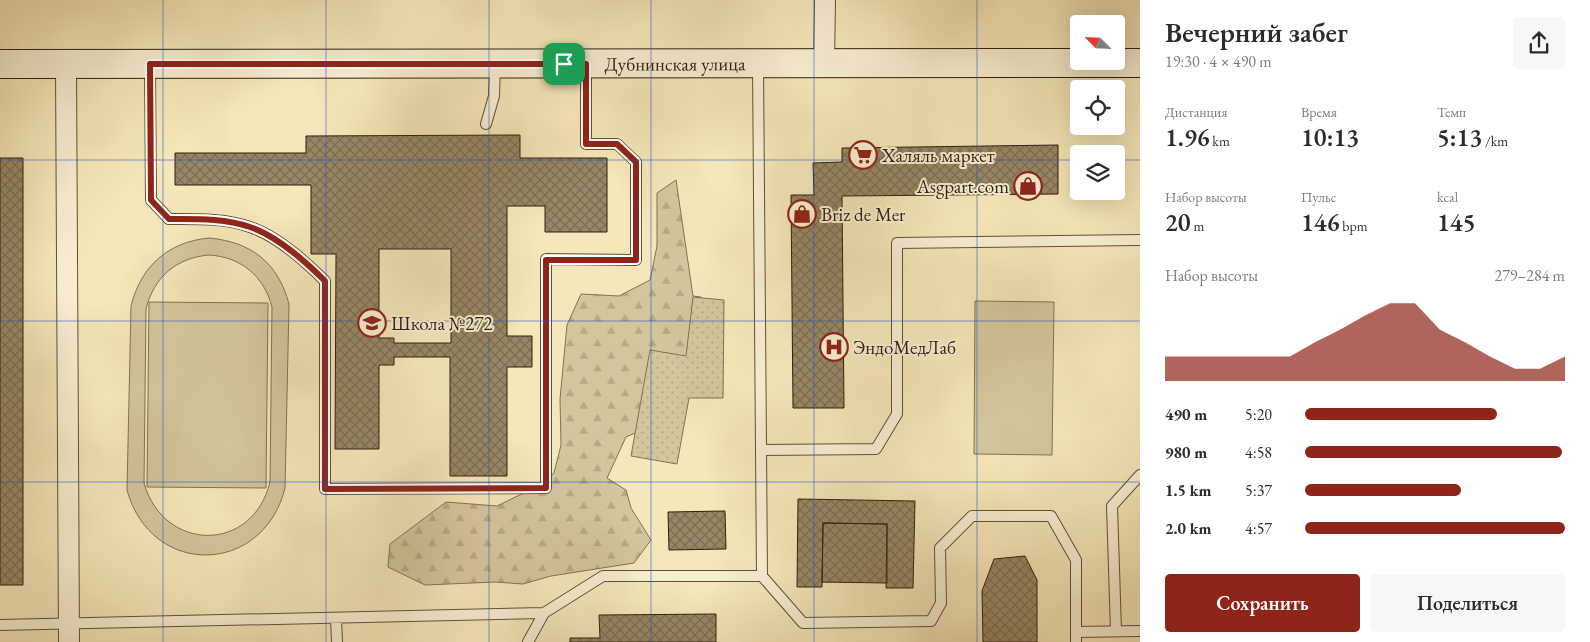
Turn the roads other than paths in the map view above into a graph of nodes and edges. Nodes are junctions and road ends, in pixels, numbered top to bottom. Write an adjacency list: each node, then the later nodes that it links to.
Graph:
1 (825, 0): 8 (street)
2 (0, 64): 3 (main road, Дубнинская улица)
3 (66, 64): 4 (main road, Дубнинская улица); 20 (street)
4 (150, 64): 5 (main road, Дубнинская улица); 6 (lane)
5 (495, 64): 6 (main road, Дубнинская улица); 10 (lane)
6 (586, 64): 7 (main road, Дубнинская улица)
7 (758, 64): 8 (main road, Дубнинская улица); 12 (lane)
8 (824, 64): 9 (main road, Дубнинская улица)
9 (1140, 64)
10 (486, 124)
11 (1140, 240): 12 (lane)
12 (761, 450): 14 (lane)
13 (1140, 476): 18 (lane)
14 (762, 576): 15 (lane); 21 (lane)
15 (544, 614): 16 (lane); 23 (lane)
16 (336, 619): 20 (lane); 22 (lane)
17 (0, 625): 20 (lane)
18 (1116, 631): 19 (lane); 21 (lane)
19 (1140, 631)
20 (69, 633)
21 (1076, 637)
22 (337, 642)
23 (528, 642)

